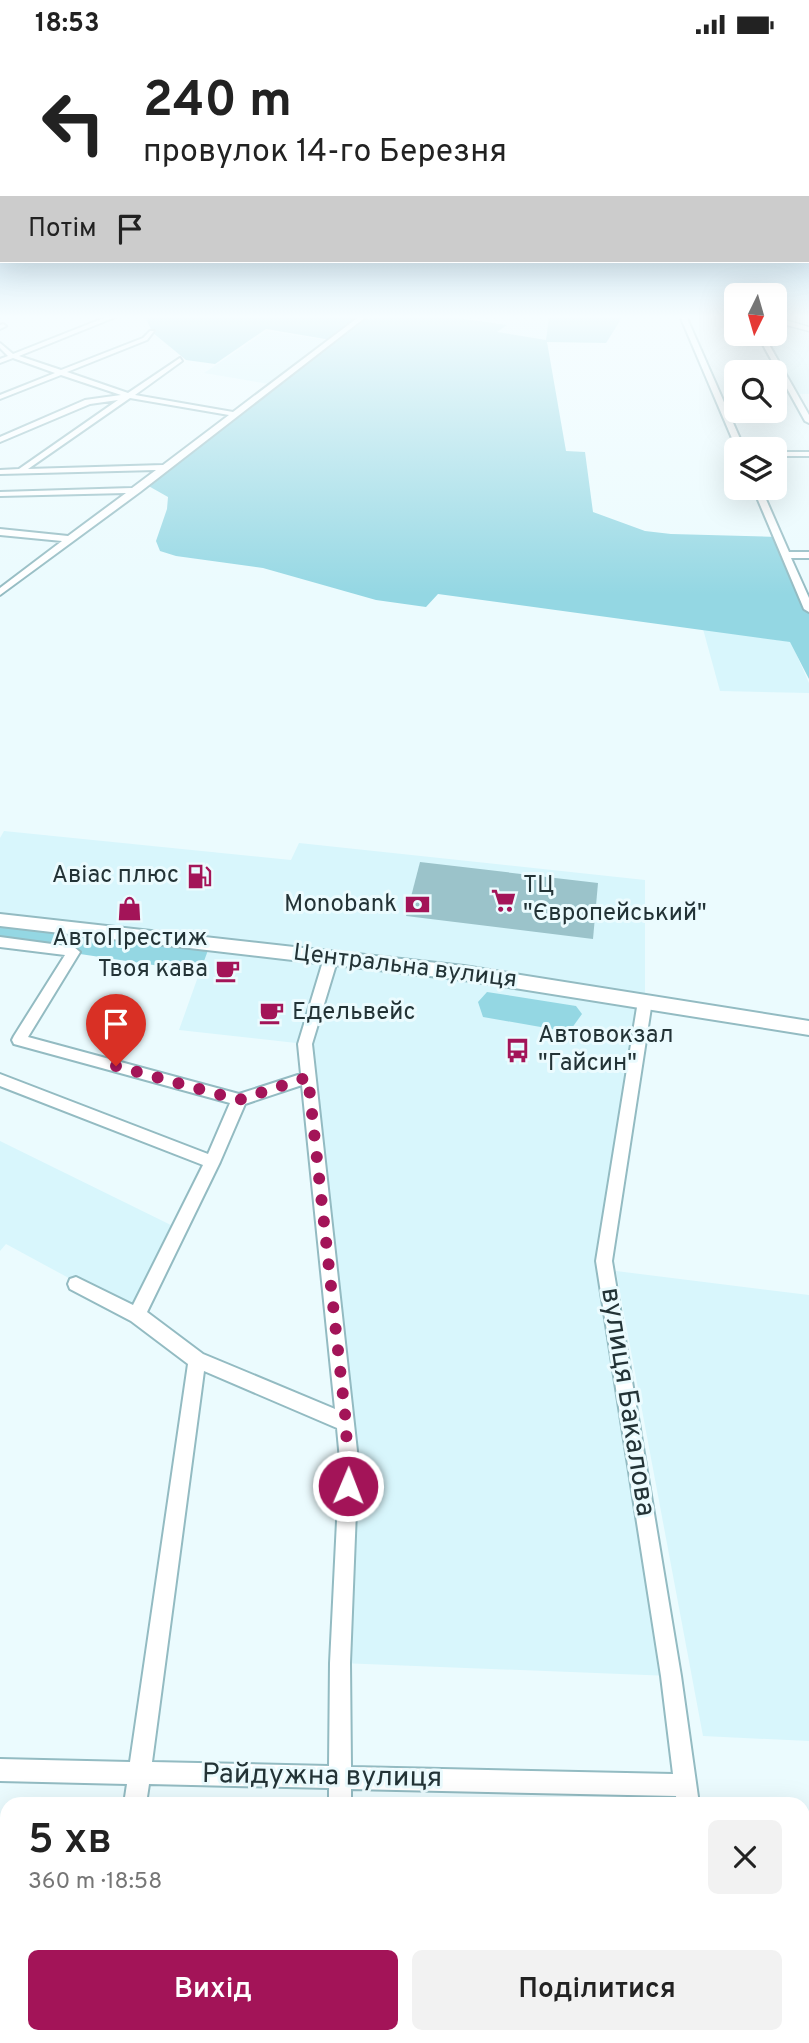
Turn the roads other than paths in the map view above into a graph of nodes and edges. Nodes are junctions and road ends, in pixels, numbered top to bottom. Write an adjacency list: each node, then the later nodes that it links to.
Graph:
1 (72, 409): 8 (street)
2 (111, 409): 13 (street)
3 (205, 409): 6 (street)
4 (240, 409): 6 (street)
5 (723, 409): 7 (street)
6 (234, 414): 12 (street)
7 (735, 437)
8 (0, 440)
9 (787, 454): 10 (street)
10 (809, 454)
11 (0, 461): 13 (street)
12 (167, 467): 13 (street); 15 (street)
13 (25, 470): 14 (street)
14 (0, 472)
15 (137, 490): 16 (street); 19 (street)
16 (0, 494)
17 (762, 500): 20 (street)
18 (0, 532): 19 (street)
19 (71, 539): 23 (street)
20 (786, 555): 21 (street); 25 (street)
21 (809, 555)
22 (0, 580): 23 (street)
23 (15, 581): 24 (street)
24 (0, 592)
25 (809, 609)
26 (0, 920): 28 (highway, Центральна вулиця)
27 (0, 942): 33 (street)
28 (331, 958): 29 (highway, Центральна вулиця); 31 (street)
29 (645, 1001): 30 (highway, Центральна вулиця); 42 (street, вулиця Бакалова)
30 (809, 1028)
31 (308, 1077): 33 (street); 38 (street)
32 (0, 1080): 34 (street)
33 (239, 1100): 34 (street)
34 (212, 1162): 36 (street)
35 (76, 1284): 36 (street)
36 (137, 1315): 37 (street)
37 (197, 1360): 38 (street); 40 (street)
38 (346, 1423): 41 (street)
39 (0, 1770): 40 (street, Райдужна вулиця)
40 (139, 1773): 41 (street, Райдужна вулиця); 43 (street)
41 (340, 1777): 42 (street, Райдужна вулиця); 44 (street)
42 (687, 1795)
43 (136, 1797)
44 (340, 1797)

